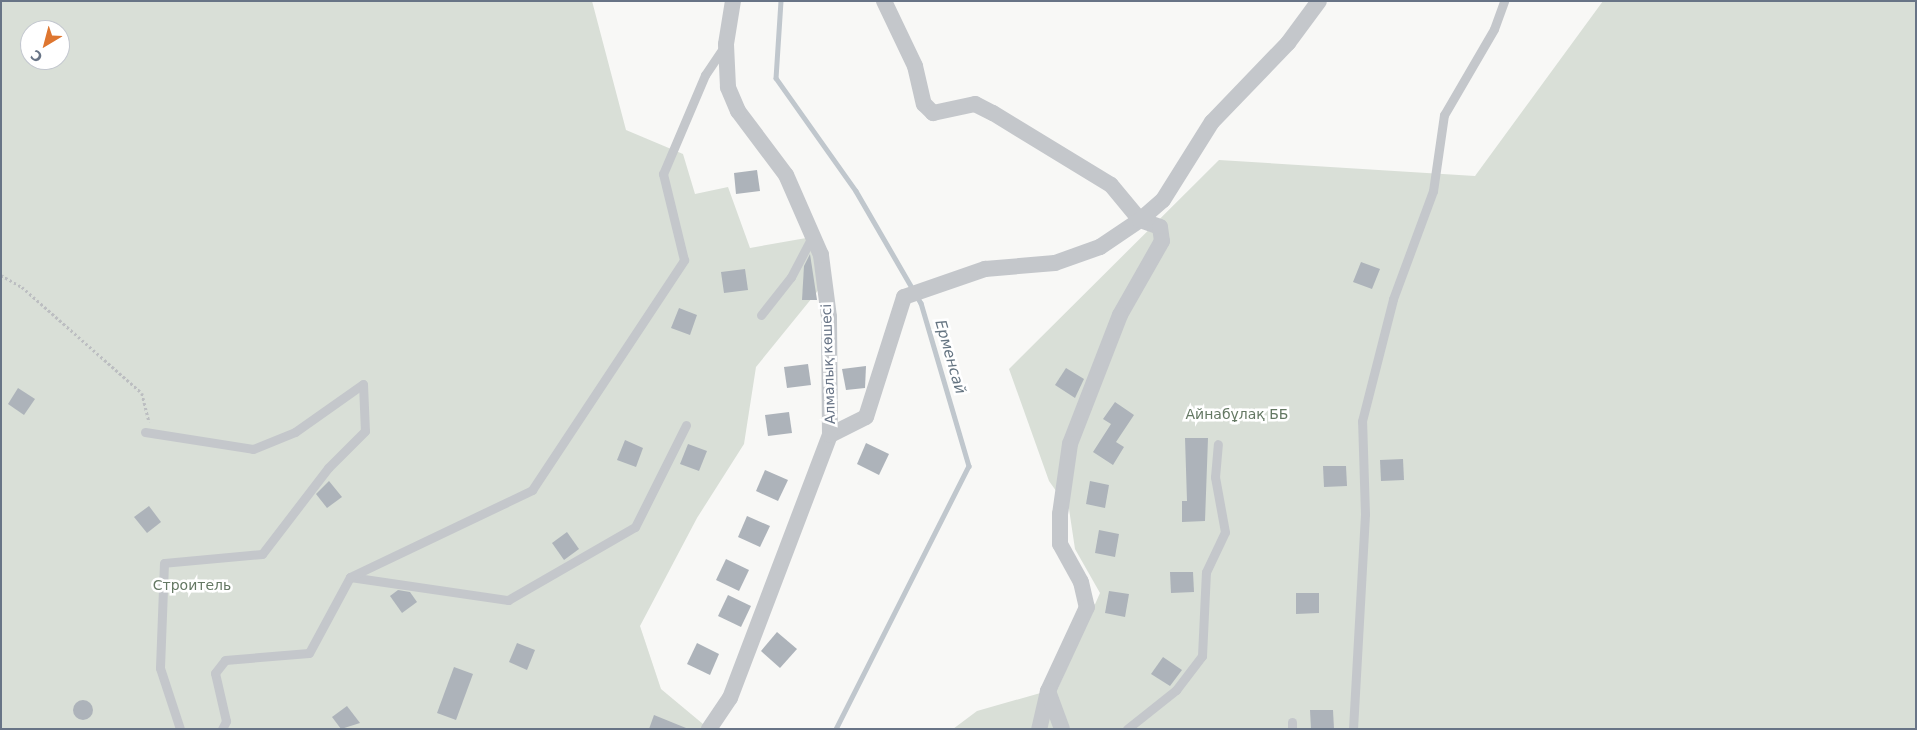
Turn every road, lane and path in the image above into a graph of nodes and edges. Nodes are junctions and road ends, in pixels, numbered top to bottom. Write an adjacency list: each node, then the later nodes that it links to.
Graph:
1 (732, 1): 5 (street, Алмалық көшесі)
2 (884, 1): 6 (street)
3 (1319, 1): 6 (street)
4 (1504, 1): 22 (lane)
5 (726, 44): 7 (street, Алмалық көшесі); 14 (lane)
6 (1140, 220): 12 (street); 15 (street)
7 (812, 236): 9 (lane); 12 (street, Алмалық көшесі)
8 (1, 275): 11 (path)
9 (761, 315)
10 (686, 425): 14 (lane)
11 (145, 432): 16 (lane)
12 (830, 435): 18 (street, Алмалық көшесі)
13 (1218, 444): 21 (lane)
14 (350, 577): 17 (lane)
15 (1048, 691): 19 (street); 20 (street)
16 (180, 729)
17 (222, 729)
18 (709, 729)
19 (1039, 729)
20 (1062, 729)
21 (1127, 729)
22 (1354, 729)

